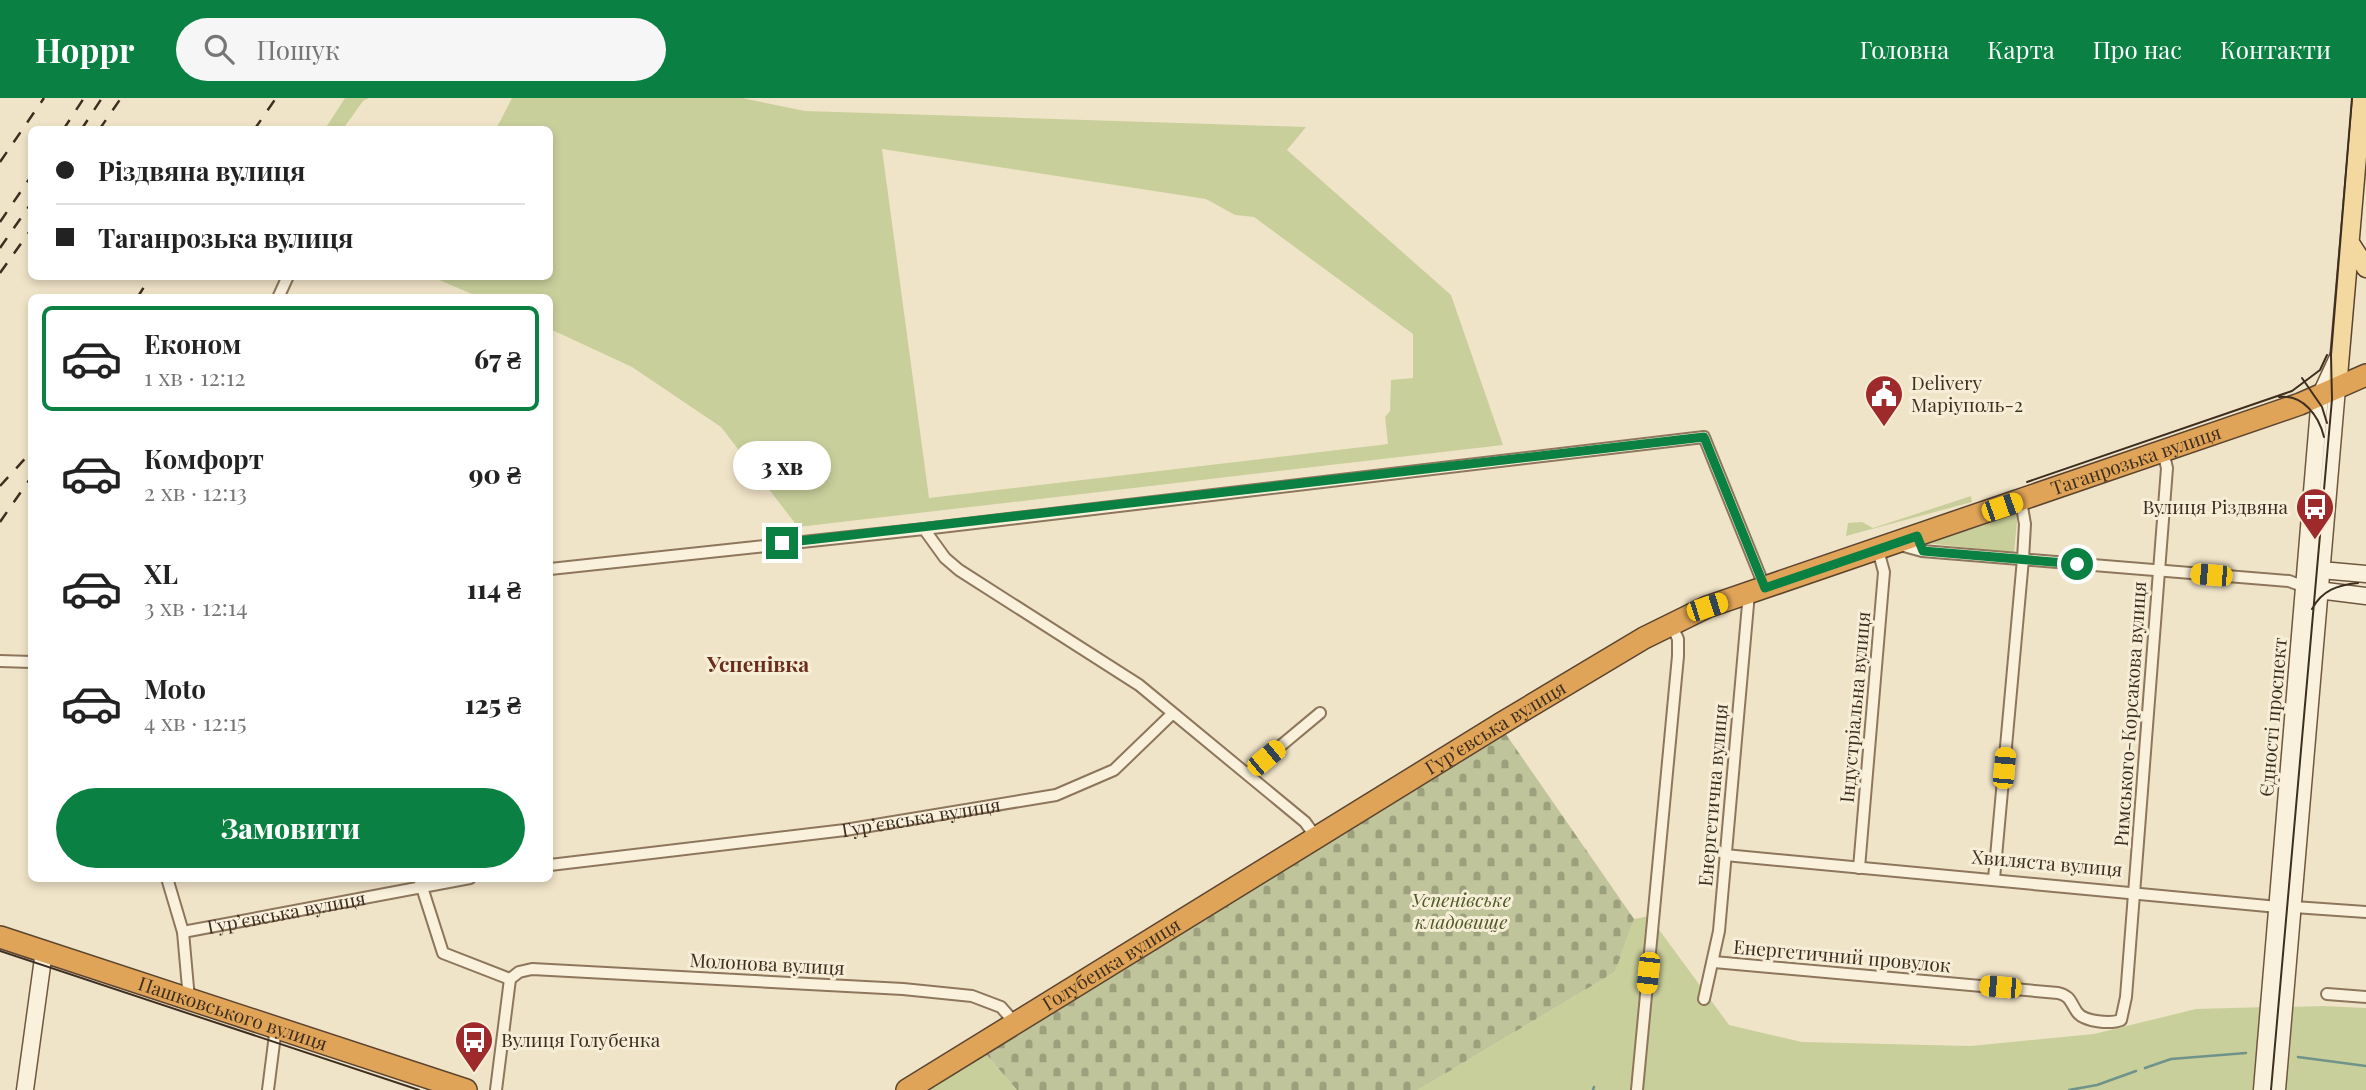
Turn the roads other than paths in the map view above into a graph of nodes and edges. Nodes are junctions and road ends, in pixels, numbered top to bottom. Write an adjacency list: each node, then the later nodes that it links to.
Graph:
1 (2362, 98): 2 (main road, Єдності проспект)
2 (2350, 243): 3 (main road); 5 (main road, Єдності проспект)
3 (2366, 268)
4 (2366, 375): 5 (highway, Таганрозька вулиця)
5 (2328, 392): 6 (highway, Таганрозька вулиця); 15 (main road, Єдності проспект)
6 (2163, 452): 7 (highway, Таганрозька вулиця); 13 (street, Римського-Корсакова вулиця)
7 (2021, 500): 9 (highway, Таганрозька вулиця); 11 (street)
8 (924, 529): 12 (street); 16 (street); 22 (street)
9 (1920, 543): 10 (highway, Таганрозька вулиця); 11 (street)
10 (1886, 547): 16 (highway, Таганрозька вулиця); 27 (street, Індустріальна вулиця)
11 (2023, 559): 13 (street); 28 (street)
12 (553, 569)
13 (2159, 570): 15 (street); 31 (street, Римського-Корсакова вулиця)
14 (2366, 574): 15 (main road)
15 (2313, 581): 17 (main road); 32 (main road, Єдності проспект)
16 (1757, 590): 18 (highway, Гур’євська вулиця); 25 (street, Енергетична вулиця)
17 (2366, 596)
18 (1671, 623): 24 (highway, Гур’євська вулиця); 51 (street)
19 (0, 661): 20 (street)
20 (28, 662)
21 (1320, 713): 23 (street)
22 (1172, 714): 23 (street); 26 (street, Гур’євська вулиця)
23 (1248, 773): 24 (street)
24 (1316, 837): 44 (highway, Голубенка вулиця)
25 (1725, 855): 27 (street, Хвиляста вулиця); 37 (street, Енергетична вулиця)
26 (553, 865)
27 (1858, 868): 28 (street, Хвиляста вулиця)
28 (1994, 879): 31 (street, Хвиляста вулиця)
29 (168, 882): 34 (street)
30 (420, 883): 34 (street, Гур’євська вулиця); 38 (street)
31 (2134, 892): 32 (street, Хвиляста вулиця); 43 (street, Римського-Корсакова вулиця)
32 (2286, 907): 33 (street, Хвиляста вулиця); 52 (main road, Єдності проспект); 53 (main road, Єдності проспект)
33 (2366, 912)
34 (183, 932): 41 (street)
35 (0, 937): 36 (highway, Пашковського вулиця)
36 (44, 951): 41 (highway, Пашковського вулиця); 46 (main road)
37 (1714, 962): 42 (street, Енергетична вулиця); 43 (street, Енергетичний провулок)
38 (510, 979): 44 (street, Молонова вулиця); 49 (street)
39 (2327, 994): 40 (street)
40 (2366, 997)
41 (188, 999): 45 (highway, Пашковського вулиця)
42 (1704, 999)
43 (2121, 1020)
44 (1014, 1023): 50 (highway, Голубенка вулиця)
45 (276, 1027): 47 (street); 48 (highway, Пашковського вулиця)
46 (25, 1090)
47 (268, 1090)
48 (466, 1090)
49 (496, 1090)
50 (907, 1090)
51 (1637, 1090)
52 (2262, 1090)
53 (2277, 1090)

